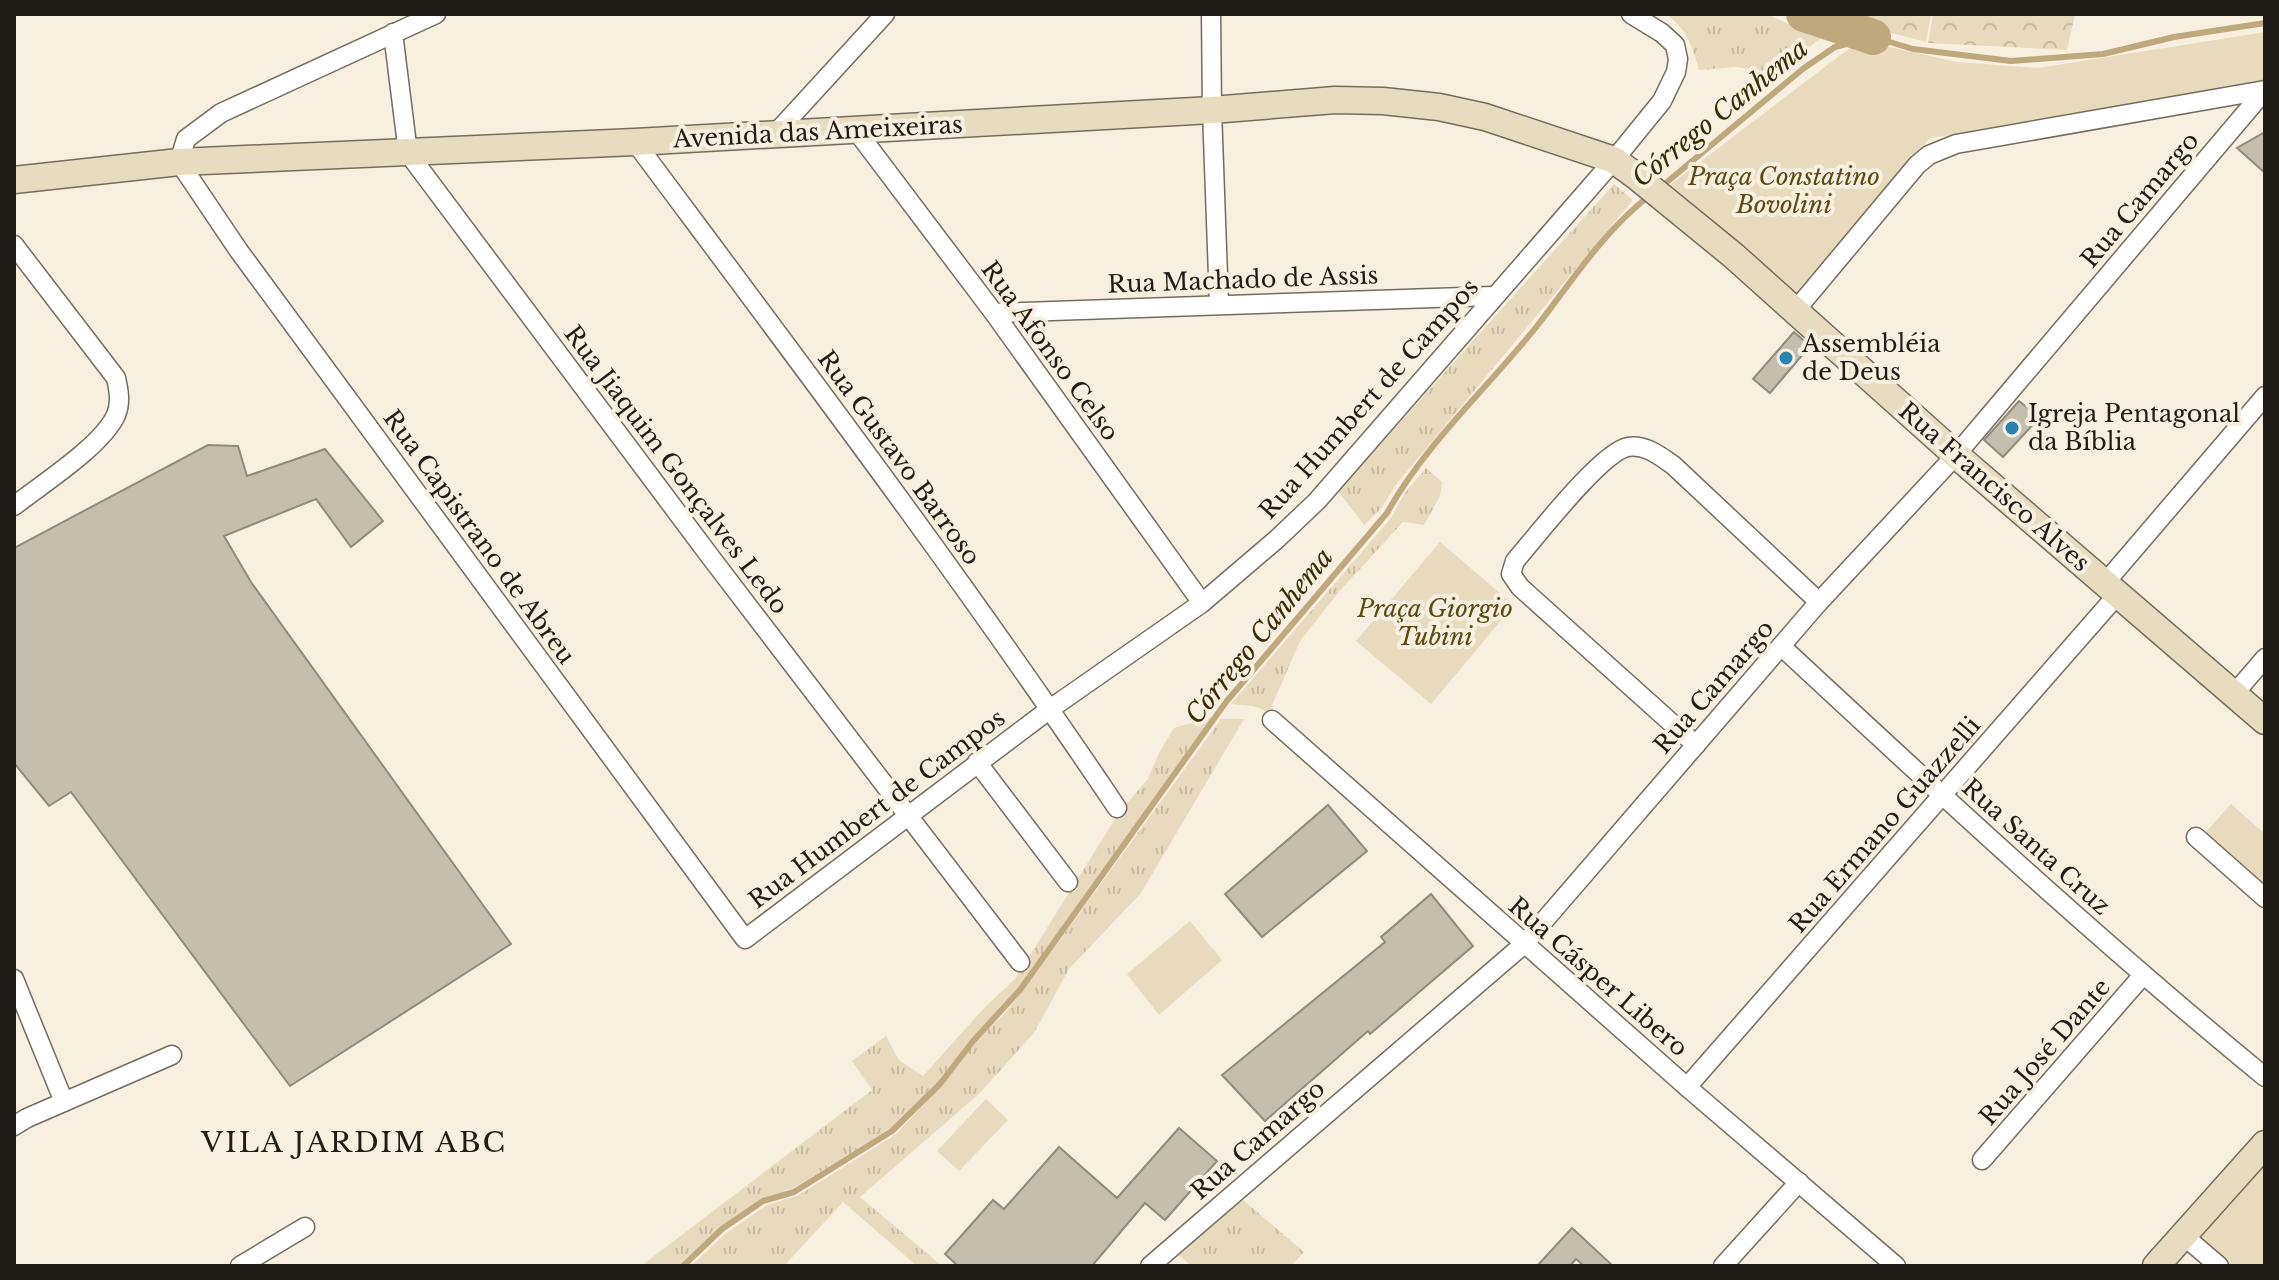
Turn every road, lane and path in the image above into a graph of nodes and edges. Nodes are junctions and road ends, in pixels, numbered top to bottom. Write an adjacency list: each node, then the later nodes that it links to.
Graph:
1 (436, 14): 5 (street)
2 (885, 14): 9 (street)
3 (1211, 14): 7 (street)
4 (1631, 14): 12 (street, Rua Humbert de Campos)
5 (393, 33): 11 (street); 13 (street)
6 (2265, 90): 18 (street); 21 (street, Rua Camargo)
7 (1212, 110): 8 (street, Avenida das Ameixeiras); 12 (street, Avenida das Ameixeiras); 17 (street)
8 (855, 129): 9 (street, Avenida das Ameixeiras); 19 (street, Rua Afonso Celso)
9 (775, 134): 10 (street, Avenida das Ameixeiras)
10 (635, 142): 11 (street, Avenida das Ameixeiras); 29 (street, Rua Gustavo Barroso)
11 (408, 153): 13 (street, Avenida das Ameixeiras); 36 (street, Rua Jiaquim Gonçalves Ledo)
12 (1614, 160): 16 (street, Rua Humbert de Campos); 18 (street, Rua Francisco Alves)
13 (179, 162): 14 (street, Avenida das Ameixeiras); 40 (street, Rua Capistrano de Abreu)
14 (14, 180)
15 (14, 245): 22 (street)
16 (1493, 296): 17 (street, Rua Machado de Assis); 25 (street, Rua Humbert de Campos)
17 (1219, 304): 19 (street, Rua Machado de Assis)
18 (1795, 311): 21 (street, Rua Francisco Alves)
19 (994, 313): 25 (street, Rua Afonso Celso)
20 (2265, 396): 23 (street, Rua Ermano Guazzelli)
21 (1956, 455): 23 (street, Rua Francisco Alves); 24 (street, Rua Camargo)
22 (14, 506)
23 (2111, 588): 28 (street, Rua Francisco Alves); 34 (street, Rua Ermano Guazzelli)
24 (1819, 602): 26 (street, Rua Camargo); 32 (street)
25 (1202, 603): 29 (street, Rua Humbert de Campos)
26 (1781, 646): 32 (street, Rua Camargo); 34 (street, Rua Santa Cruz)
27 (2265, 658): 28 (street)
28 (2234, 694): 31 (street, Rua Francisco Alves)
29 (1050, 709): 33 (street, Rua Humbert de Campos); 35 (street, Rua Gustavo Barroso)
30 (1272, 720): 41 (street, Rua Cásper Libero)
31 (2265, 721)
32 (1696, 745): 41 (street, Rua Camargo)
33 (977, 762): 36 (street, Rua Humbert de Campos); 38 (street)
34 (1942, 796): 43 (street, Rua Santa Cruz); 47 (street, Rua Ermano Guazzelli)
35 (1117, 808)
36 (907, 815): 40 (street, Rua Humbert de Campos); 42 (street, Rua Jiaquim Gonçalves Ledo)
37 (2196, 837): 39 (street)
38 (1068, 882)
39 (2265, 898)
40 (745, 939)
41 (1524, 944): 47 (street, Rua Cásper Libero); 56 (street, Rua Camargo)
42 (1020, 962)
43 (2143, 975): 46 (street, Rua Santa Cruz); 51 (street, Rua José Dante)
44 (14, 979): 48 (street)
45 (172, 1055): 48 (street)
46 (2265, 1077)
47 (1687, 1087): 52 (street, Rua Cásper Libero)
48 (64, 1102): 49 (street)
49 (14, 1126)
50 (2265, 1144): 54 (street)
51 (1982, 1160)
52 (1799, 1182): 57 (street); 58 (street, Rua Cásper Libero)
53 (305, 1227): 55 (street)
54 (2184, 1236): 59 (street); 60 (street)
55 (240, 1266)
56 (1150, 1266)
57 (1723, 1266)
58 (1896, 1266)
59 (2156, 1266)
60 (2219, 1266)

